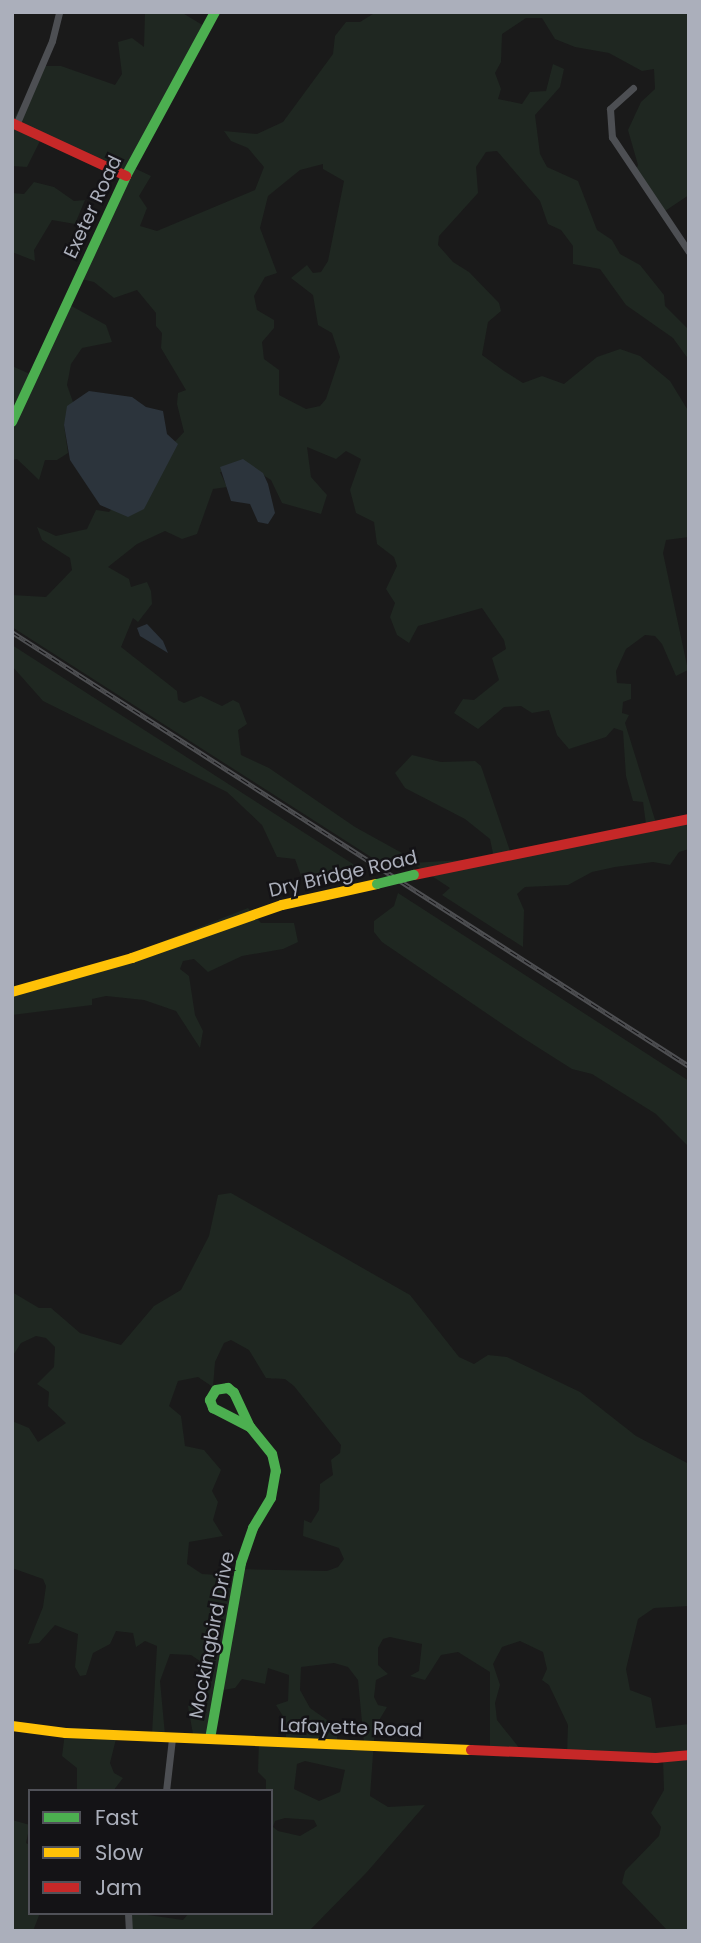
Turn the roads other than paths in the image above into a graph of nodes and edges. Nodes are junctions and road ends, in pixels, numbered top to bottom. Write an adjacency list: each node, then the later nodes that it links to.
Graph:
1 (59, 12): 4 (street)
2 (215, 12): 5 (street, Exeter Road)
3 (633, 89): 6 (street)
4 (14, 124): 5 (street)
5 (126, 176): 7 (street, Exeter Road)
6 (689, 253)
7 (12, 422)
8 (689, 819): 9 (street, Dry Bridge Road, bridge)
9 (12, 992)
10 (250, 1426): 13 (street, Mockingbird Drive)
11 (12, 1726): 12 (street, Lafayette Road)
12 (172, 1738): 13 (street, Lafayette Road); 15 (street)
13 (210, 1739): 14 (street, Lafayette Road)
14 (689, 1755)
15 (166, 1789)

